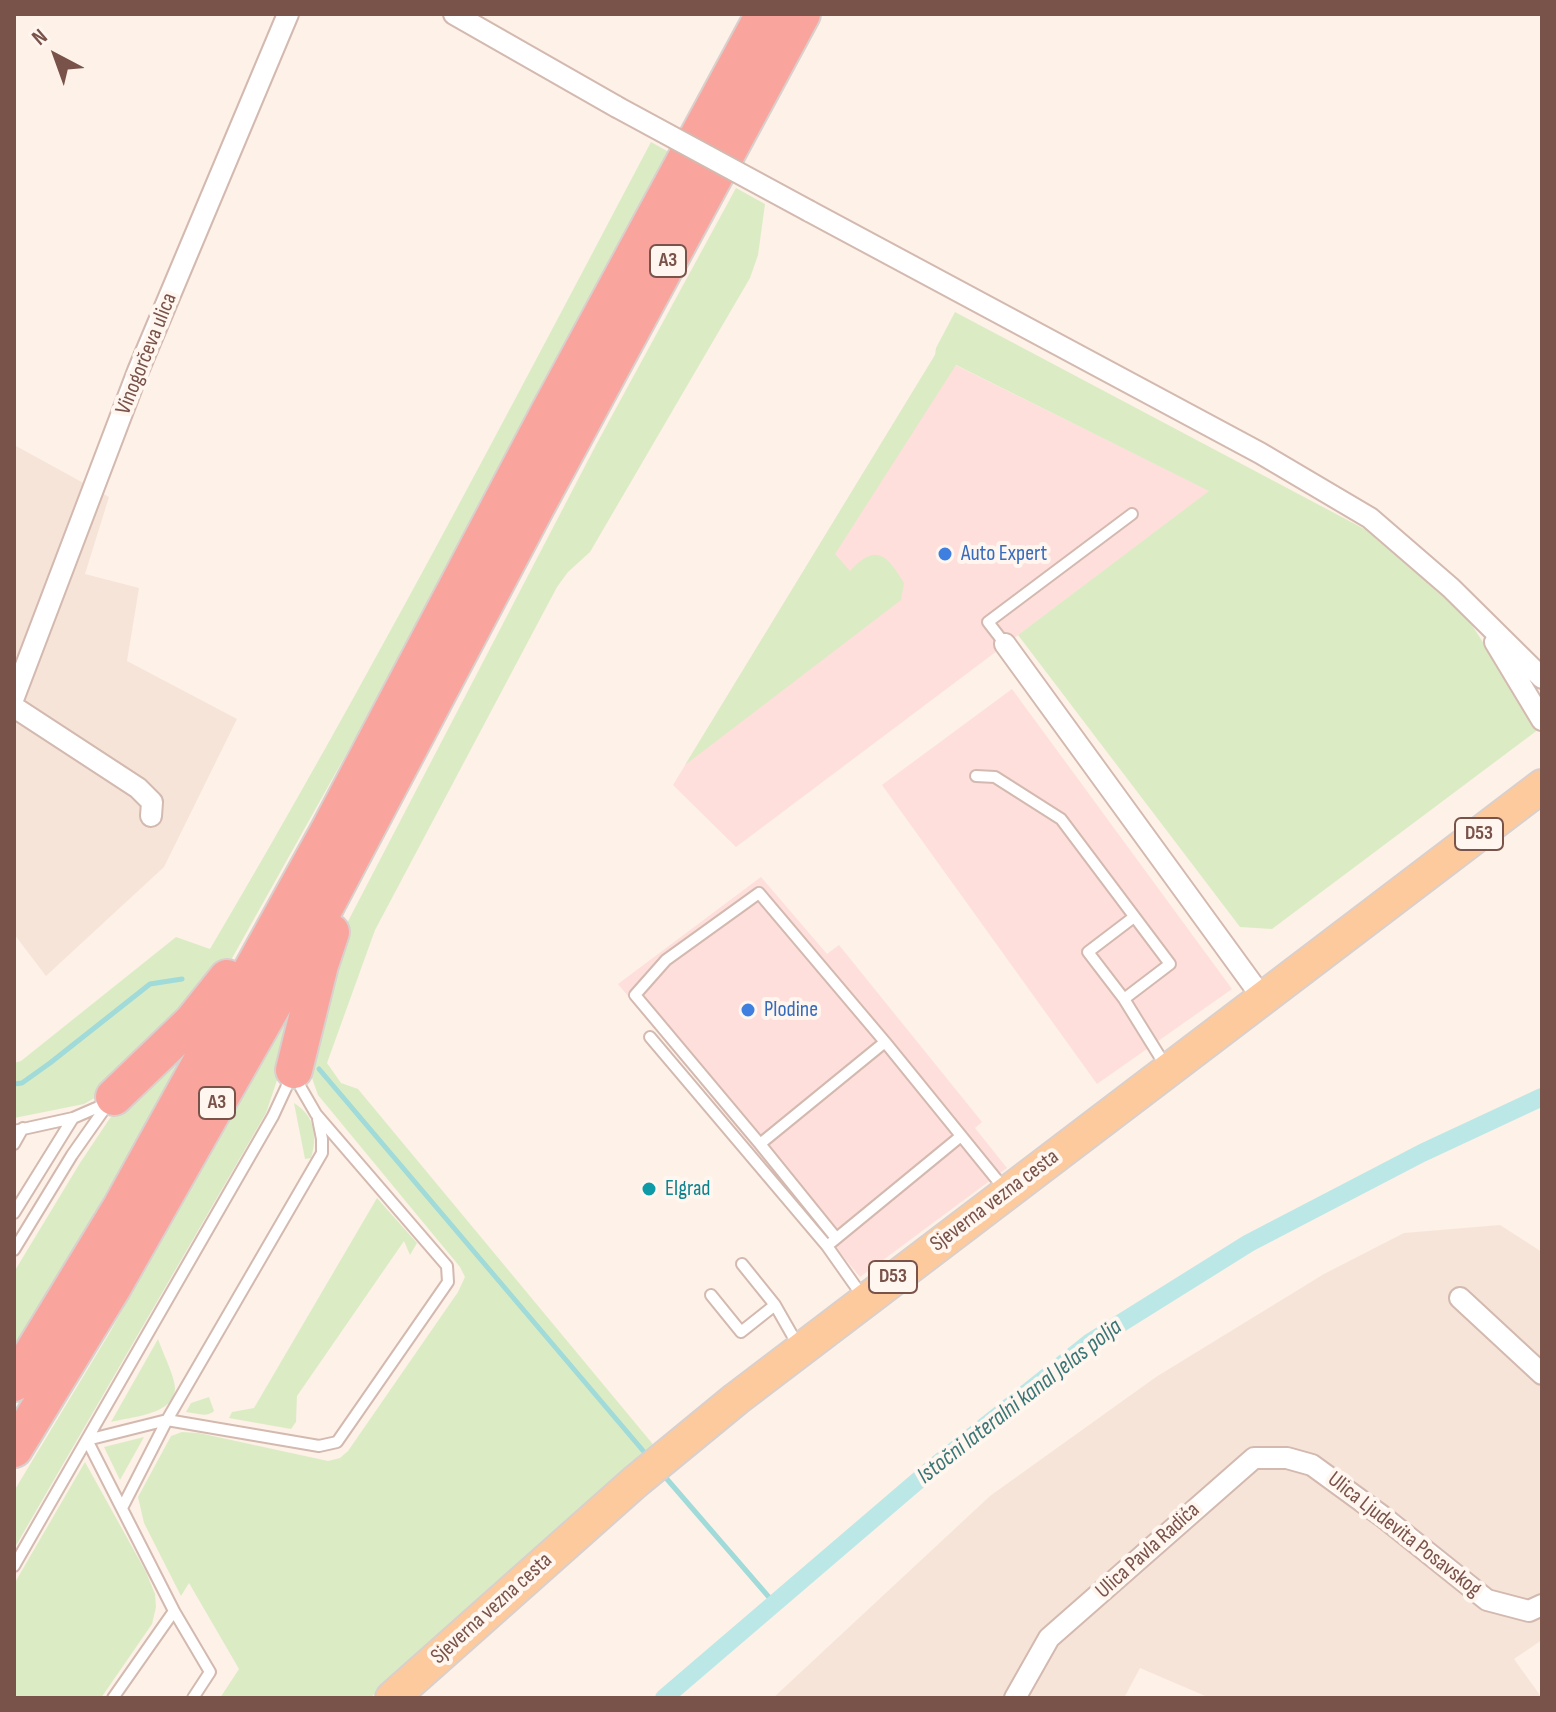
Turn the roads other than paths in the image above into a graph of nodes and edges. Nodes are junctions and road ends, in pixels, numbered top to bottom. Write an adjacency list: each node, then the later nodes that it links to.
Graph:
1 (288, 14): 9 (street, Vinogorčeva ulica)
2 (454, 14): 6 (street, bridge)
3 (764, 14): 16 (highway, A3)
4 (802, 14): 12 (highway, A3)
5 (1132, 514): 7 (lane)
6 (1480, 619): 8 (street); 11 (street)
7 (1005, 644): 19 (street)
8 (1542, 678)
9 (14, 697)
10 (14, 707): 15 (street)
11 (1542, 720)
12 (410, 750): 22 (highway); 46 (highway, A3)
13 (976, 776): 17 (lane)
14 (1542, 786): 19 (main road, Sjeverna vezna cesta / D53)
15 (151, 816)
16 (329, 830): 24 (highway); 43 (highway, A3)
17 (1134, 917): 18 (lane); 18 (lane)
18 (1124, 999): 23 (lane)
19 (1264, 1000): 23 (main road, Sjeverna vezna cesta / D53)
20 (650, 1037): 34 (lane)
21 (885, 1042): 28 (lane); 30 (lane); 30 (lane)
22 (294, 1070): 25 (lane); 45 (lane)
23 (1168, 1070): 31 (main road, Sjeverna vezna cesta / D53)
24 (114, 1097): 26 (lane); 35 (lane)
25 (316, 1114): 44 (lane); 44 (lane)
26 (73, 1118): 27 (lane); 32 (lane)
27 (19, 1129): 29 (lane)
28 (961, 1136): 31 (lane); 33 (lane)
29 (14, 1144)
30 (760, 1144): 33 (lane)
31 (1007, 1192): 39 (main road, Sjeverna vezna cesta / D53)
32 (14, 1213)
33 (836, 1238): 34 (lane)
34 (827, 1246): 39 (lane)
35 (14, 1250)
36 (742, 1264): 40 (lane)
37 (711, 1295): 40 (lane)
38 (1460, 1298): 42 (street)
39 (864, 1299): 41 (main road, Sjeverna vezna cesta / D53)
40 (775, 1305): 41 (lane)
41 (800, 1348): 54 (main road, Sjeverna vezna cesta / D53)
42 (1542, 1374)
43 (14, 1383)
44 (167, 1420): 45 (lane); 48 (lane)
45 (87, 1440): 48 (lane); 49 (lane)
46 (14, 1449)
47 (1312, 1465): 50 (street, Ulica Ljudevita Posavskog); 55 (street, Ulica Pavla Radića)
48 (122, 1508): 51 (lane)
49 (14, 1566)
50 (1542, 1605)
51 (174, 1611): 52 (lane); 53 (lane)
52 (113, 1698)
53 (193, 1698)
54 (392, 1698)
55 (1015, 1698)

